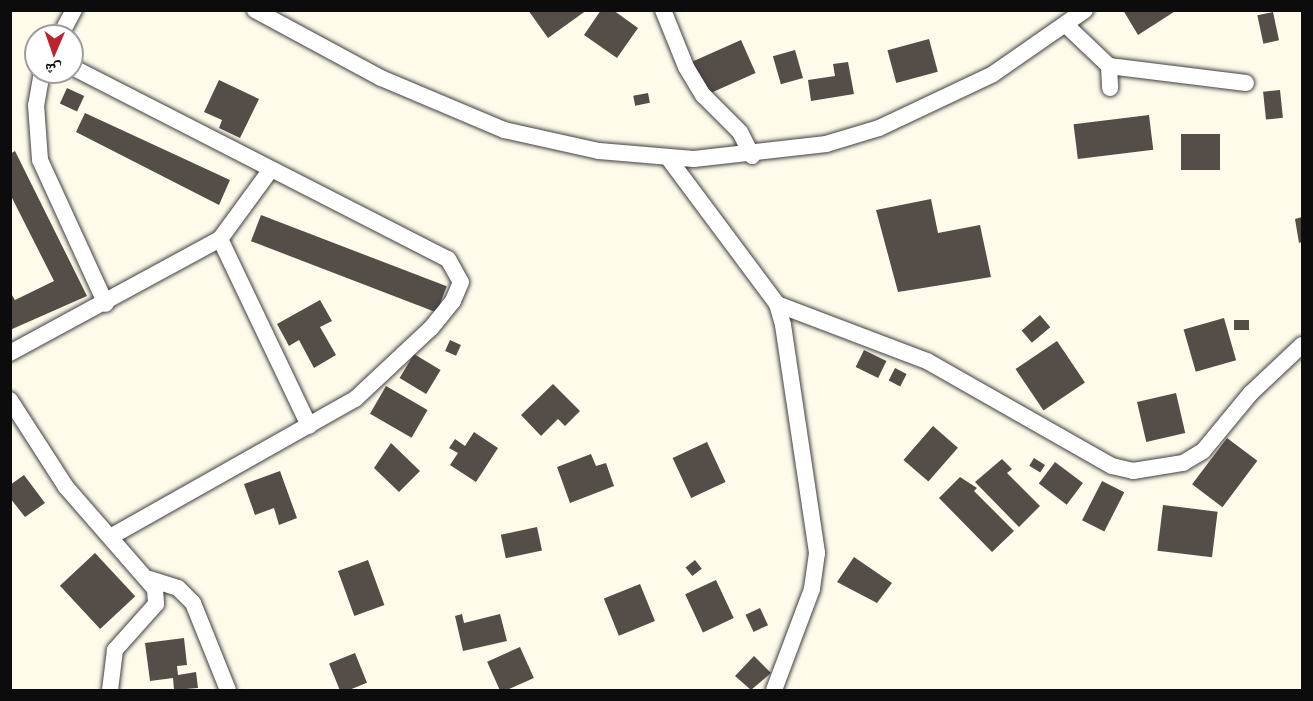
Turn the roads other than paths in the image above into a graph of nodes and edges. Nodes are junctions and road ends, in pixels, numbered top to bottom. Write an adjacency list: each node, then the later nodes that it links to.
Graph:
1 (74, 10): 5 (street)
2 (255, 10): 13 (street)
3 (663, 10): 12 (street)
4 (1085, 10): 6 (street)
5 (66, 24)
6 (1067, 26): 7 (street); 12 (street)
7 (1109, 66): 9 (street); 11 (street)
8 (84, 73): 14 (street)
9 (1246, 83)
10 (40, 84): 16 (street)
11 (1110, 88)
12 (752, 156): 13 (street)
13 (669, 159): 17 (street)
14 (269, 172): 15 (street); 21 (street)
15 (220, 239): 16 (street); 21 (street)
16 (106, 304): 19 (street)
17 (777, 304): 18 (street); 26 (street)
18 (1302, 345)
19 (10, 353)
20 (10, 400): 22 (street)
21 (309, 426): 22 (street)
22 (110, 537): 23 (street)
23 (150, 579): 24 (street); 25 (street)
24 (110, 690)
25 (228, 690)
26 (774, 690)

